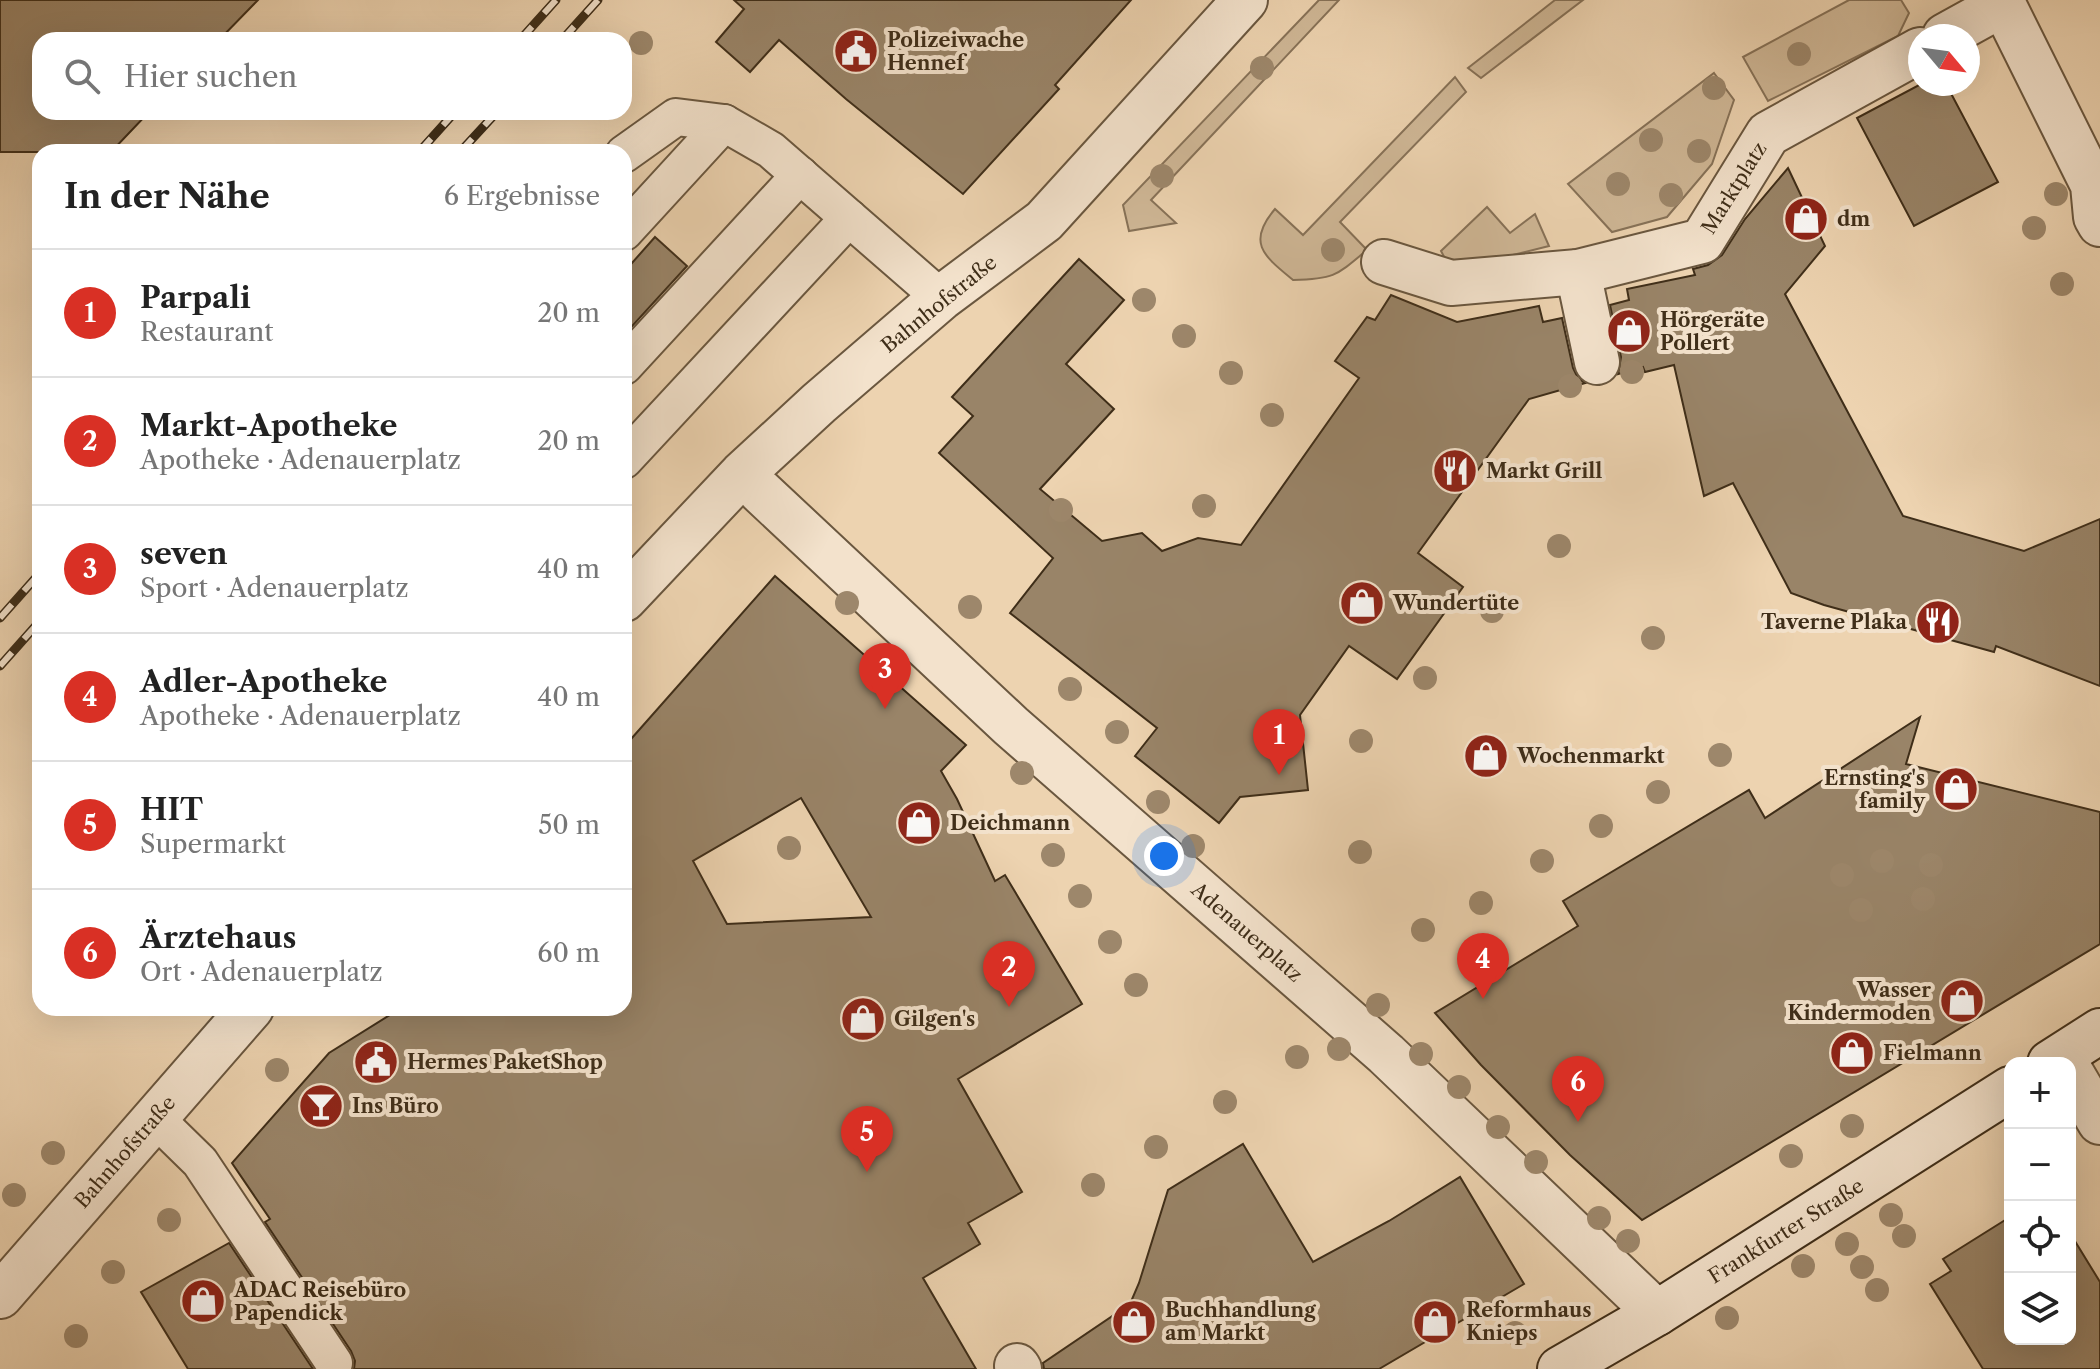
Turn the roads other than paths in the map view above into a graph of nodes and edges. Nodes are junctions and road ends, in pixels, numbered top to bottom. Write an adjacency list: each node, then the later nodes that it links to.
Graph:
1 (1245, 0): 13 (street, Bahnhofstraße)
2 (2002, 2): 3 (street); 10 (street)
3 (1965, 24)
4 (1908, 57): 12 (street, Marktplatz)
5 (724, 123): 6 (lane); 7 (lane); 9 (lane)
6 (632, 148)
7 (800, 175): 8 (lane); 14 (lane)
8 (849, 218): 13 (lane); 16 (lane)
9 (632, 223)
10 (2100, 224)
11 (1384, 262): 12 (street, Marktplatz)
12 (1578, 272): 15 (street)
13 (941, 298): 18 (street, Bahnhofstraße)
14 (632, 357)
15 (1597, 362)
16 (632, 451)
17 (760, 491): 27 (street, Adenauerplatz)
18 (632, 591)
19 (244, 1016): 24 (street, Bahnhofstraße)
20 (2100, 1031): 21 (street)
21 (2069, 1057)
22 (2076, 1085): 25 (street)
23 (2004, 1093): 27 (street, Frankfurter Straße)
24 (155, 1118): 26 (street, Bahnhofstraße); 28 (lane)
25 (2100, 1122)
26 (0, 1296)
27 (1657, 1313): 29 (street, Frankfurter Straße)
28 (334, 1363)
29 (1560, 1369)

